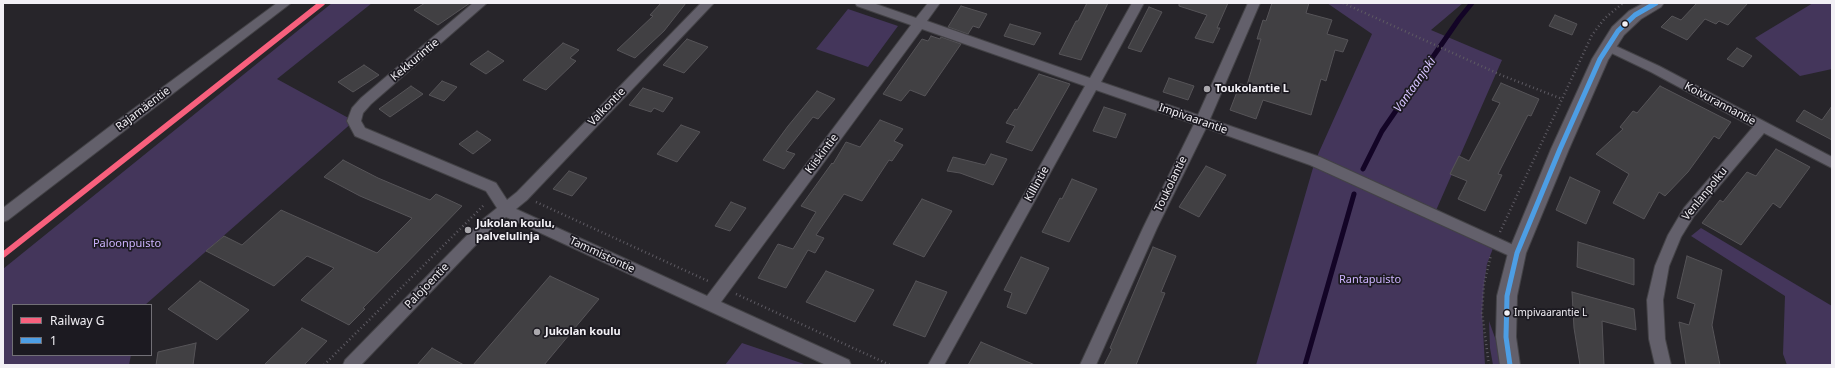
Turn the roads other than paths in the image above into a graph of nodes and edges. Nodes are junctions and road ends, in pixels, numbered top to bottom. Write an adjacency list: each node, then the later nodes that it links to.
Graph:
1 (285, 3): 17 (street, Rajamäentie)
2 (481, 3): 12 (street, Kekkurintie)
3 (708, 3): 16 (street, Valkontie)
4 (861, 3): 9 (street, Impivaarantie)
5 (934, 3): 9 (street, Kiiskintie)
6 (1138, 3): 11 (street, Killintie)
7 (1254, 3): 13 (street, Toukolantie)
8 (1656, 3): 10 (street)
9 (919, 23): 11 (street, Impivaarantie); 19 (street, Kiiskintie)
10 (1607, 46): 14 (street, Koivurannantie); 18 (street)
11 (1094, 84): 13 (street, Impivaarantie); 22 (street, Killintie)
12 (354, 121): 16 (street, Tammistontie)
13 (1202, 122): 18 (street, Impivaarantie); 23 (street, Toukolantie)
14 (1762, 126): 15 (street, Koivurannantie); 25 (street, Venlanpolku)
15 (1832, 163)
16 (506, 210): 19 (street, Tammistontie); 20 (street, Palojoentie)
17 (3, 216)
18 (1518, 253): 24 (street)
19 (710, 304): 21 (street, Tammistontie)
20 (351, 365)
21 (843, 365)
22 (936, 365)
23 (1088, 365)
24 (1510, 365)
25 (1663, 365)

